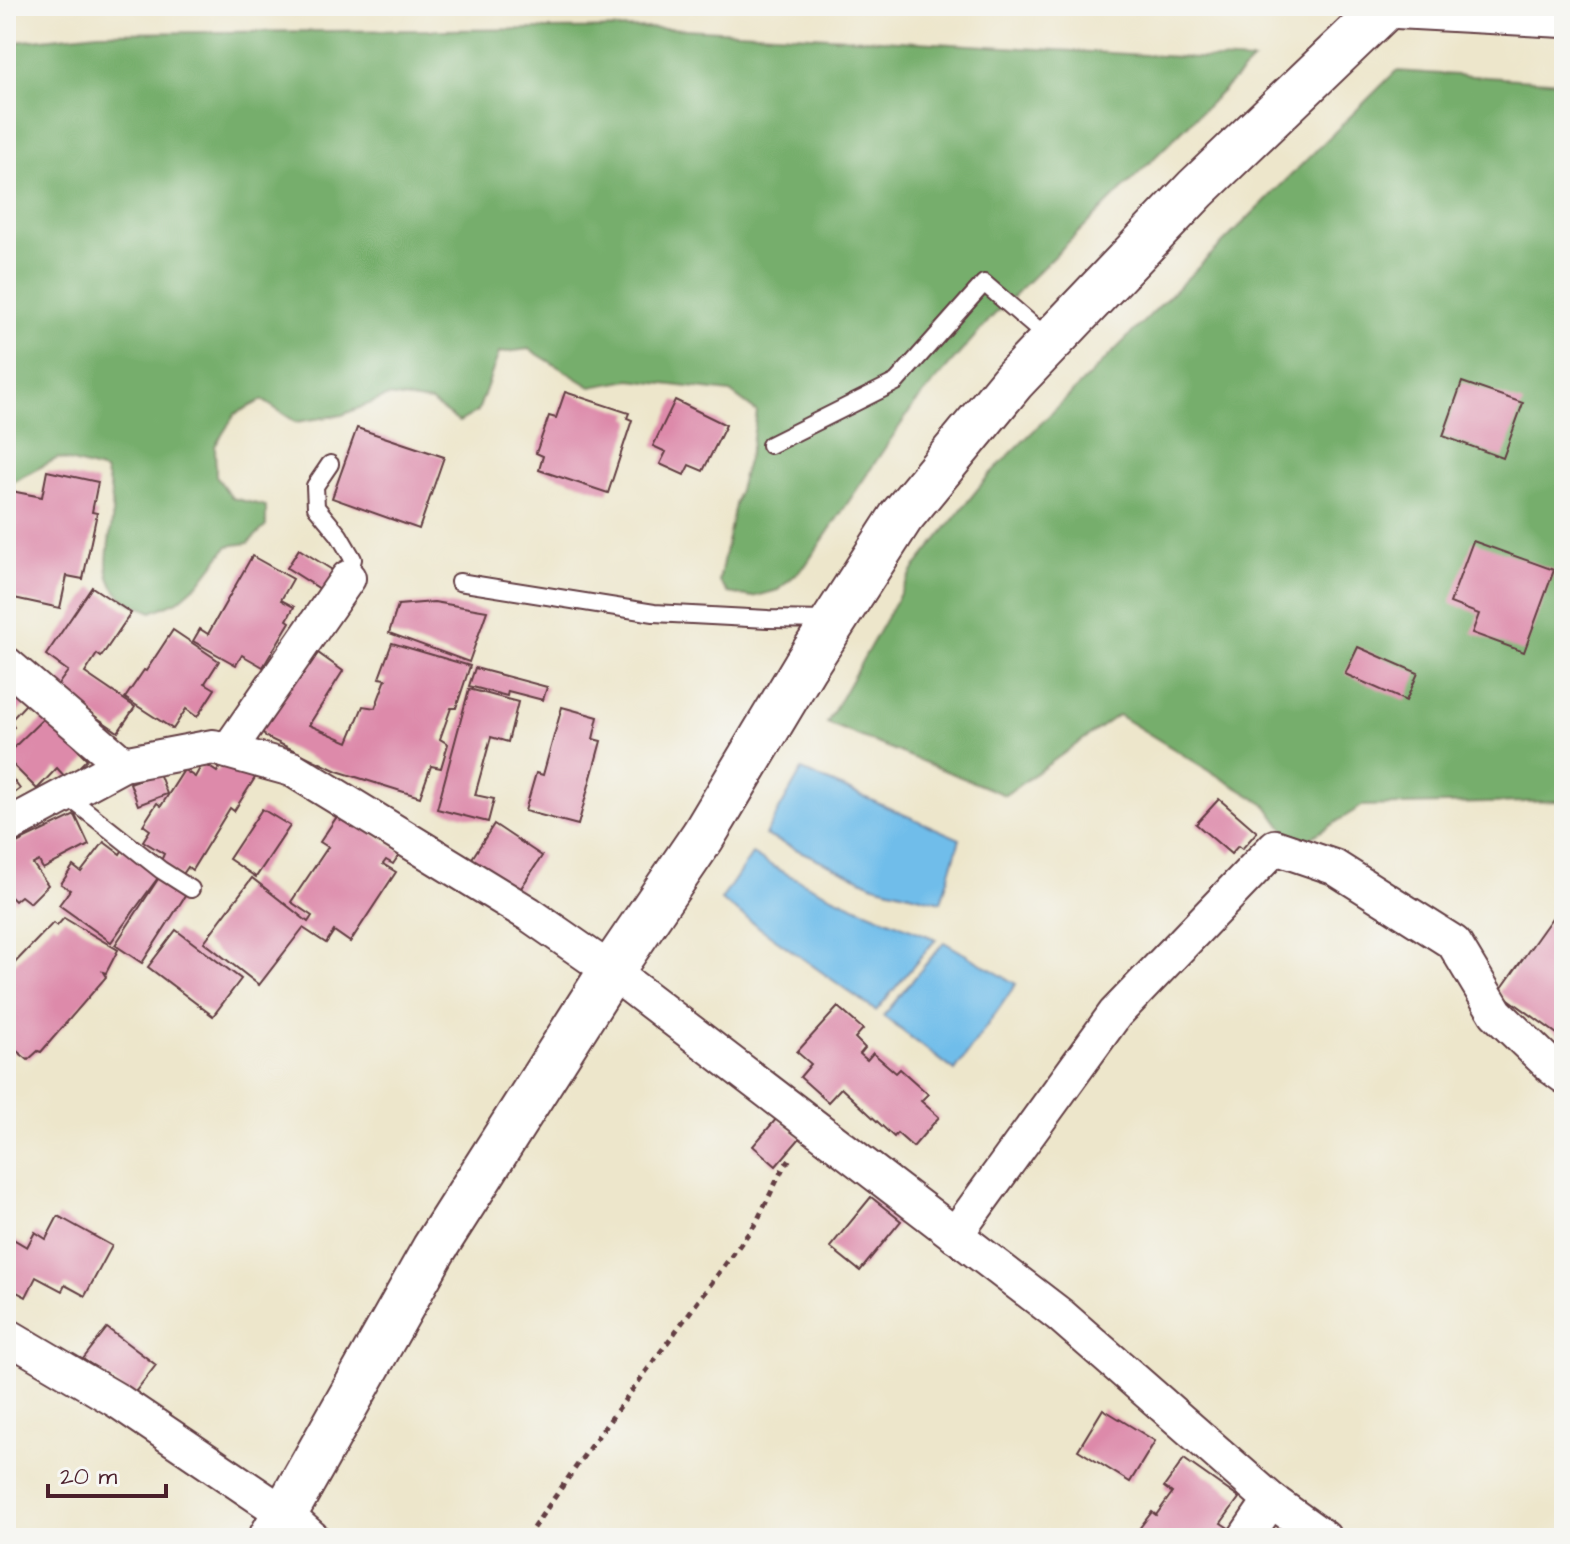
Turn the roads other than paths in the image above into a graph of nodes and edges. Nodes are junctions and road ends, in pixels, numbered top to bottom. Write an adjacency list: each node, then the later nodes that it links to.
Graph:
1 (1387, 6): 4 (main road)
2 (1397, 6): 3 (main road)
3 (1564, 15)
4 (1052, 341): 5 (lane); 9 (main road)
5 (770, 445)
6 (330, 464): 7 (lane)
7 (348, 578): 11 (street)
8 (459, 582): 9 (lane)
9 (835, 620): 16 (main road)
10 (6, 664): 12 (street)
11 (228, 751): 12 (street); 16 (street)
12 (123, 764): 13 (street)
13 (66, 795): 14 (street); 15 (lane)
14 (6, 827)
15 (191, 889)
16 (611, 971): 18 (street); 21 (main road)
17 (1564, 1076): 18 (street)
18 (955, 1235): 20 (street)
19 (6, 1335): 21 (street)
20 (1271, 1500): 22 (street); 23 (street)
21 (289, 1530)
22 (1245, 1538)
23 (1324, 1538)

